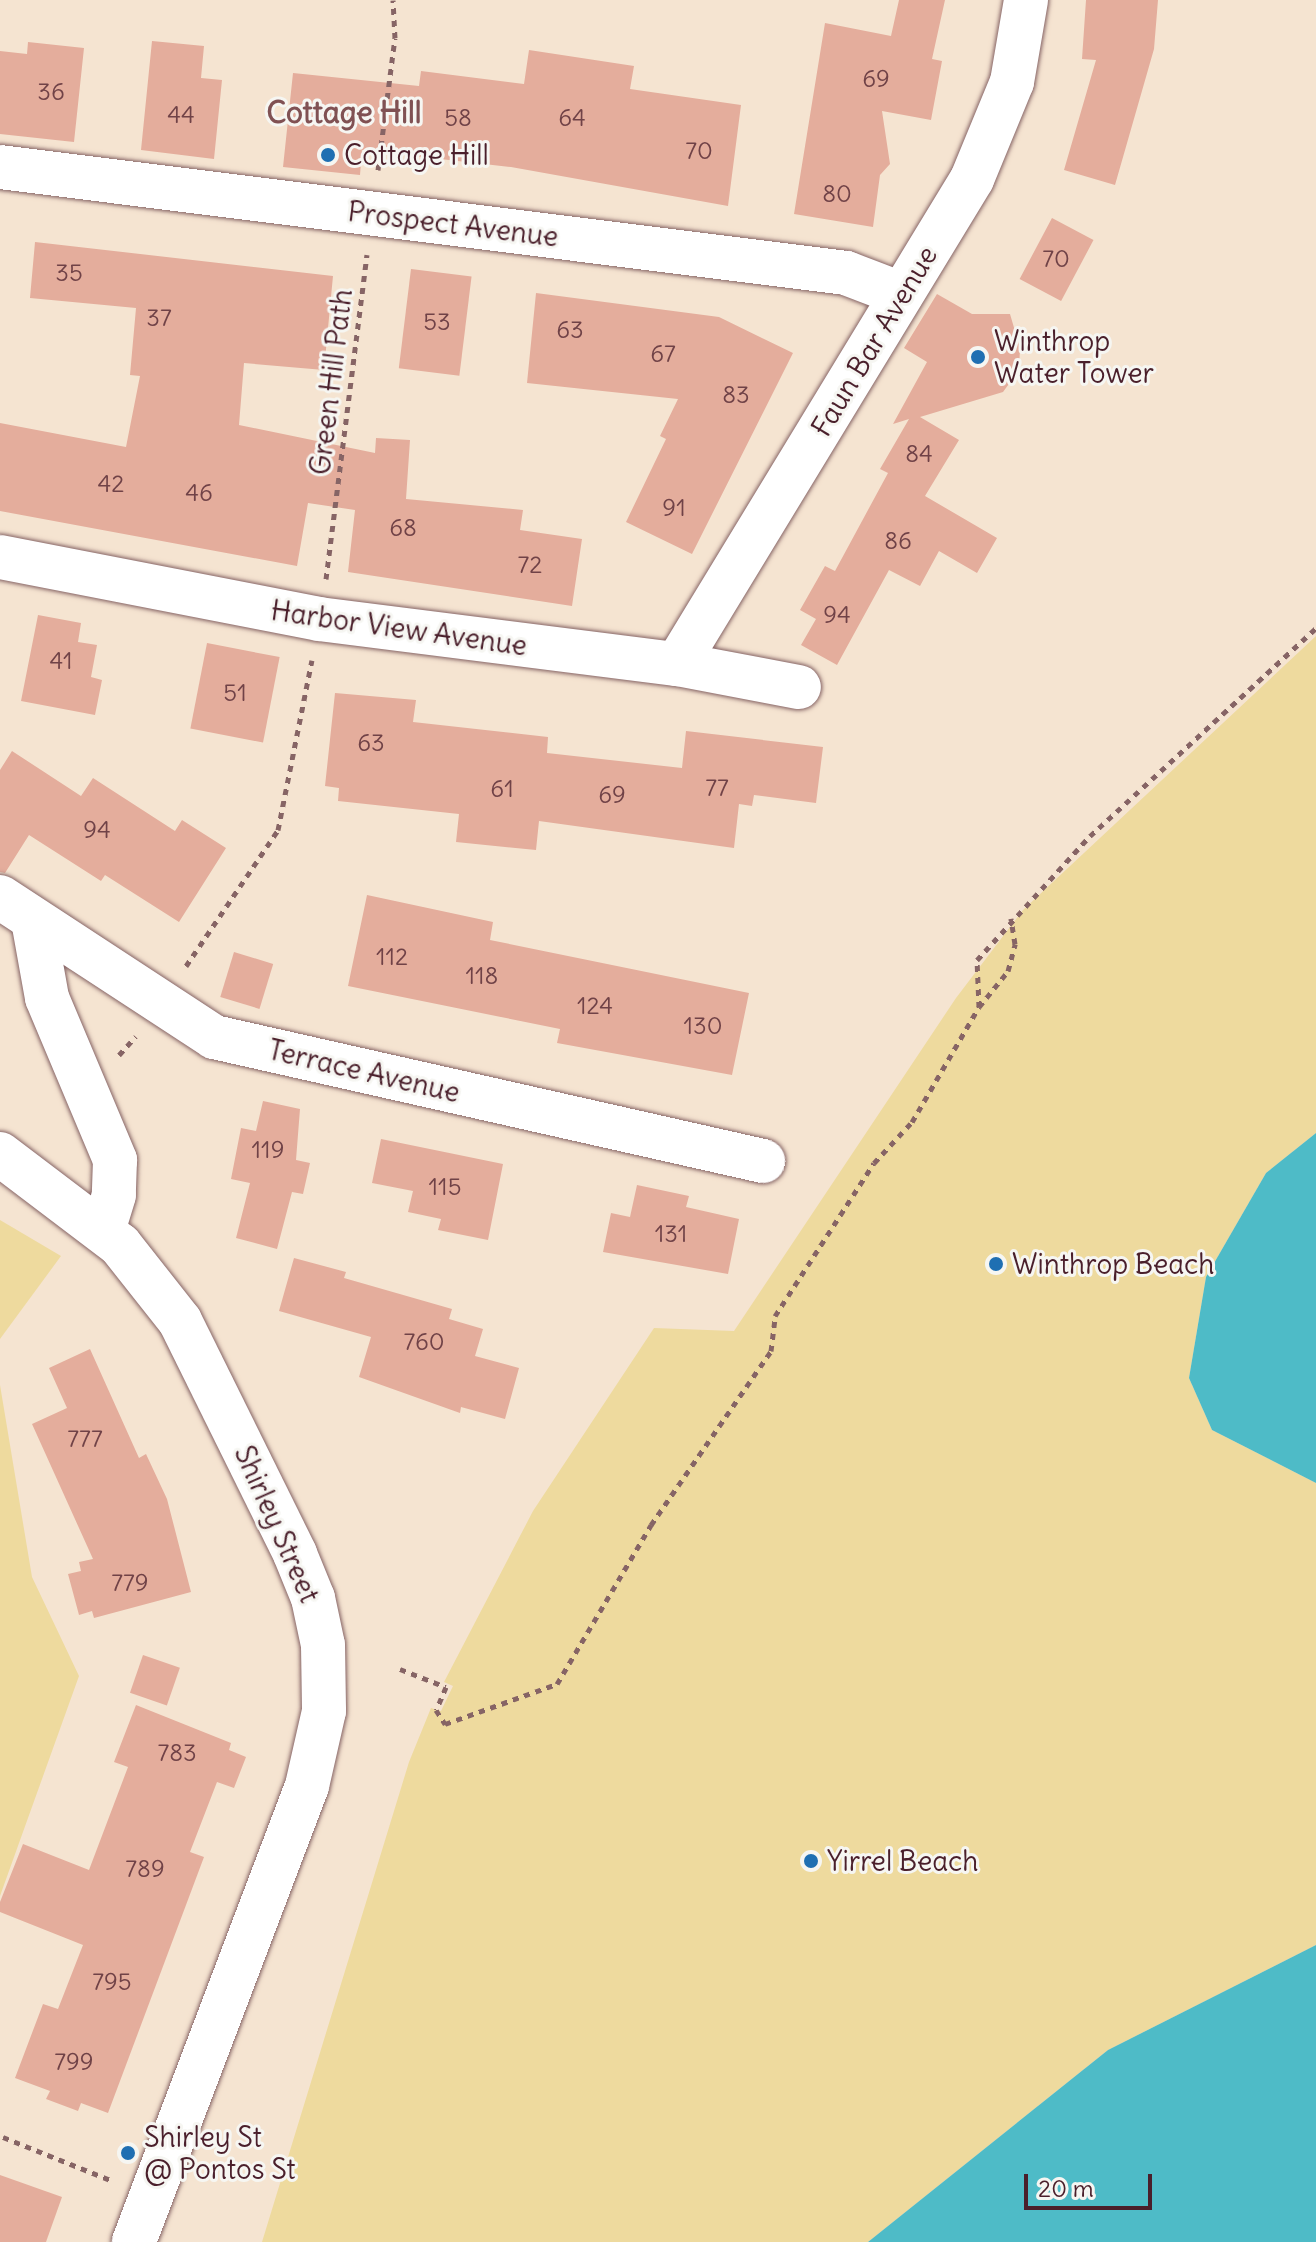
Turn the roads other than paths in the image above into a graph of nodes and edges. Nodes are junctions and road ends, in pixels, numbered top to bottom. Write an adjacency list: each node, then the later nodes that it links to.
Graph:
1 (1026, 0): 3 (street, Faun Bar Avenue)
2 (0, 167): 3 (street, Prospect Avenue)
3 (901, 294): 5 (street, Faun Bar Avenue)
4 (0, 557): 5 (street, Harbor View Avenue)
5 (677, 664): 6 (street, Harbor View Avenue)
6 (799, 687)
7 (17, 909): 9 (street, Terrace Avenue); 10 (street)
8 (0, 1154): 10 (street, Shirley Street)
9 (763, 1161)
10 (103, 1230): 11 (street, Shirley Street)
11 (134, 2242)

